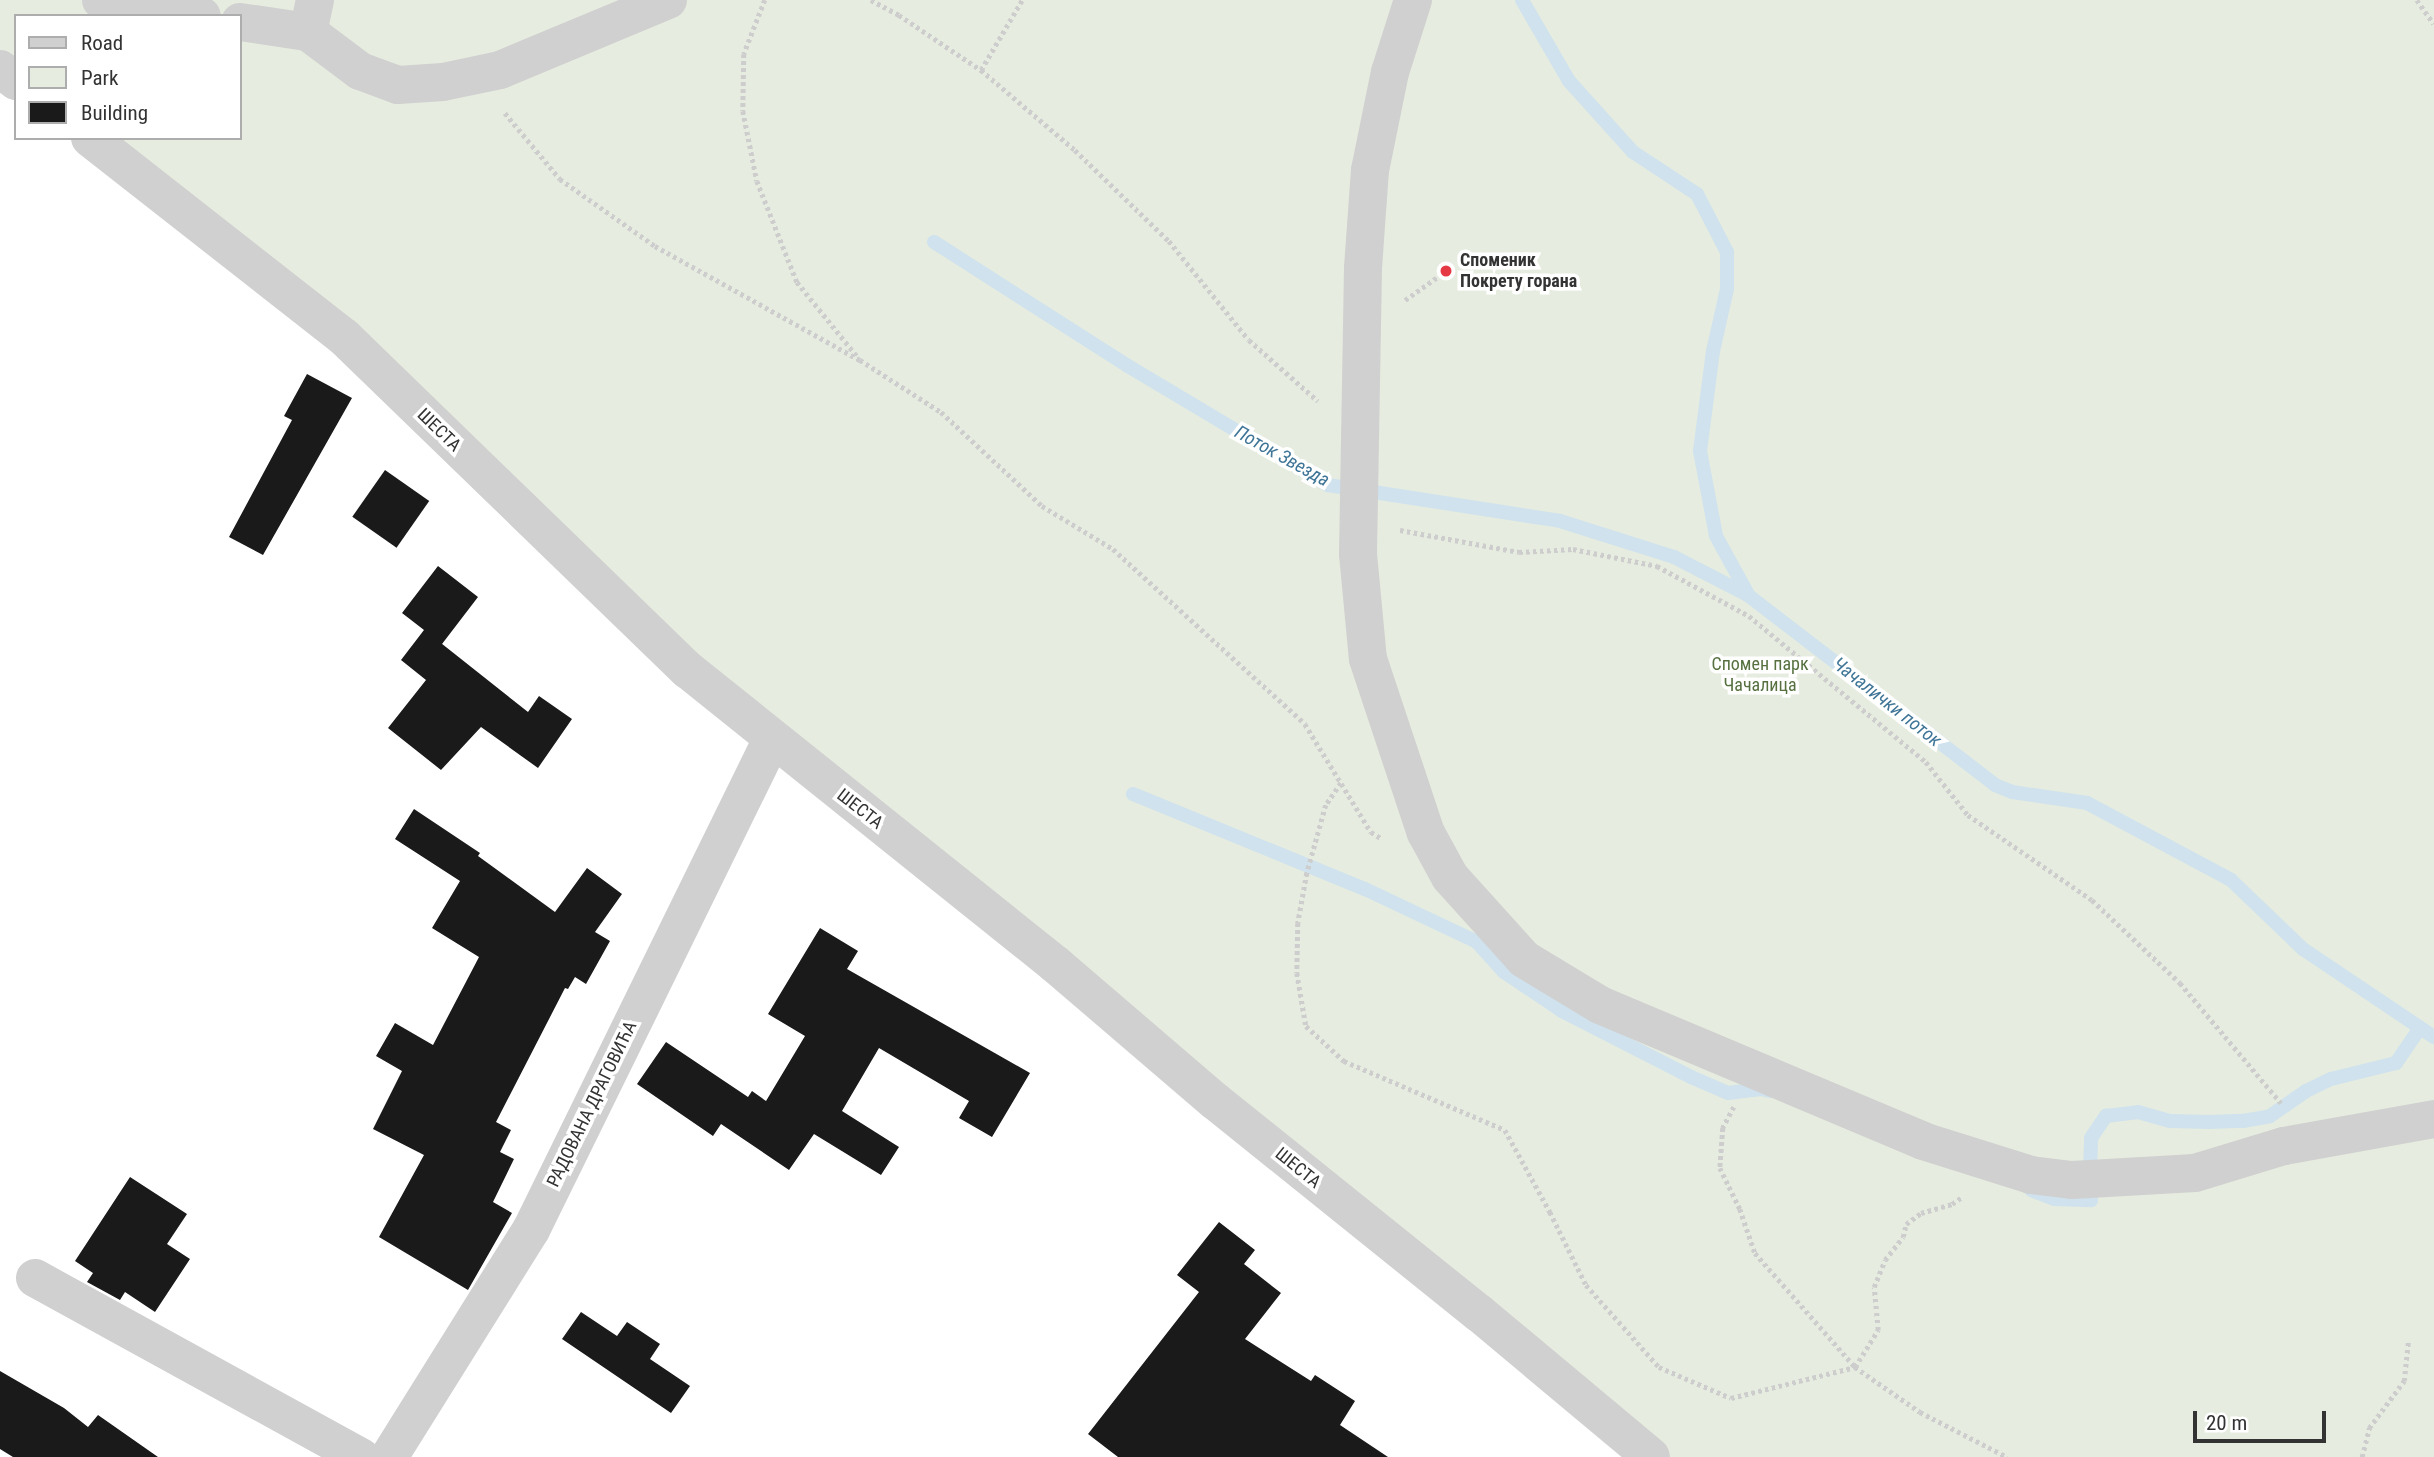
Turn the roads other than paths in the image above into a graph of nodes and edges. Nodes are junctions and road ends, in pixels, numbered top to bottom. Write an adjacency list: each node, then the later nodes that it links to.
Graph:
1 (101, 0): 4 (street)
2 (668, 0): 5 (street)
3 (1413, 0): 9 (street)
4 (189, 14)
5 (312, 16): 6 (street)
6 (242, 22)
7 (93, 140): 8 (street, ШЕСТА)
8 (772, 739): 12 (street, РАДОВАНА ДРАГОВИЋА); 13 (street, ШЕСТА)
9 (2434, 1119)
10 (34, 1278): 11 (street)
11 (361, 1457)
12 (389, 1457)
13 (1650, 1457)

